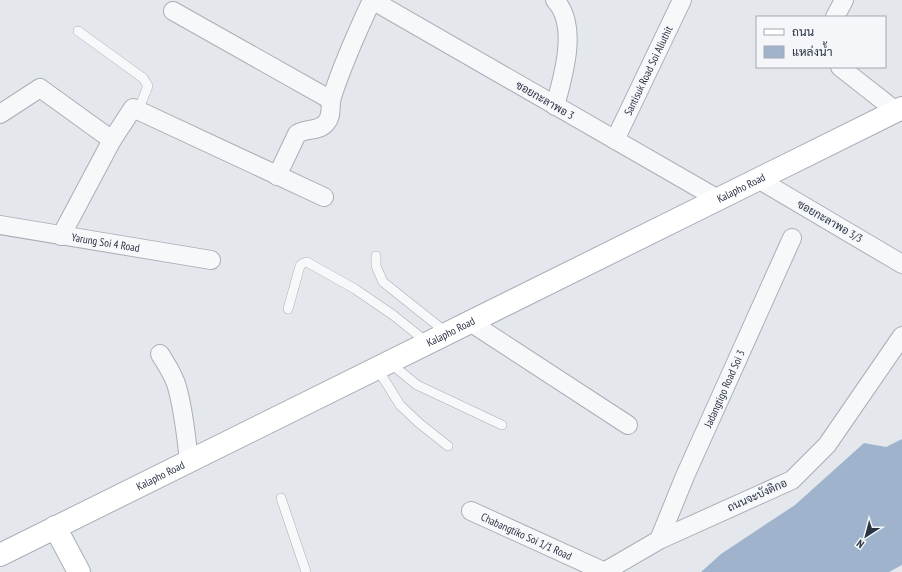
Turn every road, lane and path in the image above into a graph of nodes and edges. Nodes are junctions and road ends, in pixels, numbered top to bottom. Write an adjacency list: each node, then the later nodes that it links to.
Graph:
1 (372, 0): 9 (street); 10 (street, ซอยกะลาพอ 3)
2 (555, 0): 10 (street)
3 (682, 0): 15 (street, Santisuk Road Soi Aliuthit)
4 (844, 0): 6 (street)
5 (173, 11): 9 (street)
6 (836, 16)
7 (78, 31): 12 (lane)
8 (841, 68): 11 (street)
9 (331, 100): 16 (street)
10 (555, 106): 15 (street, ซอยกะลาพอ 3)
11 (899, 109): 17 (street, Kalapho Road)
12 (138, 111): 14 (street); 16 (street)
13 (0, 114): 14 (street)
14 (112, 140): 21 (street)
15 (615, 140): 19 (street, ซอยกะลาพอ 3)
16 (277, 176): 18 (street)
17 (758, 179): 19 (street, Kalapho Road); 25 (street, ซอยกะลาพอ 3/3)
18 (324, 197)
19 (718, 199): 27 (street, Kalapho Road)
20 (0, 225): 21 (street, Yarung Soi 4 Road)
21 (61, 236): 24 (street, Yarung Soi 4 Road)
22 (792, 238): 40 (street, Jadangtigo Road Soi 3)
23 (376, 256): 28 (lane)
24 (211, 260)
25 (902, 264)
26 (288, 309): 30 (lane)
27 (470, 322): 28 (street, Kalapho Road); 34 (street)
28 (447, 333): 30 (street, Kalapho Road)
29 (902, 336): 40 (street, ถนนจะบังติกอ)
30 (428, 343): 32 (street, Kalapho Road)
31 (160, 354): 36 (street)
32 (383, 365): 33 (lane); 35 (lane); 36 (street, Kalapho Road)
33 (502, 425)
34 (628, 425)
35 (448, 446)
36 (189, 461): 39 (street, Kalapho Road)
37 (281, 498): 43 (lane)
38 (471, 511): 44 (street, Chabangtiko Soi 1/1 Road)
39 (55, 527): 41 (street, Kalapho Road); 42 (street)
40 (659, 540): 44 (street, ถนนจะบังติกอ)
41 (0, 555)
42 (79, 572)
43 (306, 572)
44 (604, 572)

